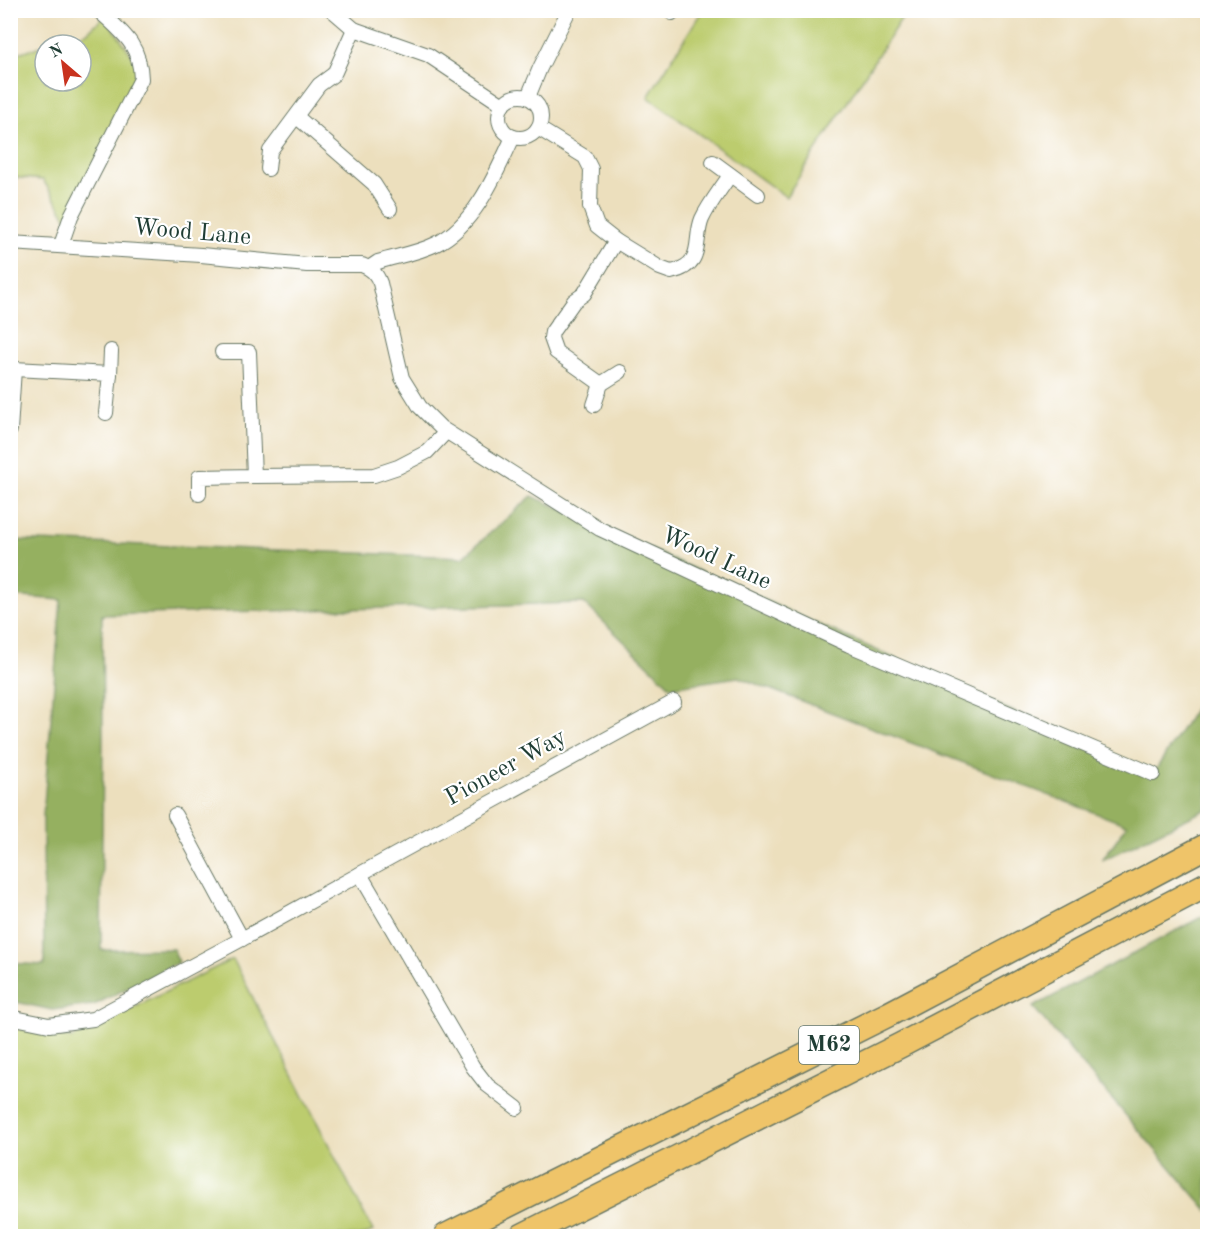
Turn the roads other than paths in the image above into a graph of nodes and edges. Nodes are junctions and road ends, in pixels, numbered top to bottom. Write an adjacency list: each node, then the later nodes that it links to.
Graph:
1 (98, 10): 17 (street)
2 (332, 10): 4 (street)
3 (569, 10): 5 (street)
4 (354, 28): 6 (street); 7 (street)
5 (528, 97): 6 (street); 8 (street)
6 (503, 105): 9 (street)
7 (297, 117): 11 (street); 14 (street)
8 (538, 128): 9 (street); 15 (street)
9 (513, 137): 18 (street, Wood Lane)
10 (713, 162): 12 (street)
11 (268, 169)
12 (730, 175): 13 (street); 15 (street)
13 (758, 195)
14 (390, 209)
15 (616, 241): 24 (street)
16 (10, 243): 17 (street, Wood Lane)
17 (61, 245): 18 (street, Wood Lane)
18 (369, 268): 28 (street, Wood Lane)
19 (111, 351): 23 (street)
20 (222, 352): 29 (street)
21 (12, 367): 23 (street); 27 (street)
22 (620, 372): 24 (street)
23 (110, 374): 26 (street)
24 (602, 384): 25 (street)
25 (594, 405)
26 (106, 413)
27 (10, 430)
28 (446, 432): 29 (street); 32 (street, Wood Lane)
29 (254, 476): 30 (street)
30 (199, 494)
31 (674, 702): 35 (street, Pioneer Way)
32 (1153, 774)
33 (175, 815): 37 (street)
34 (1208, 845): 40 (highway, M62)
35 (360, 874): 37 (street, Pioneer Way); 39 (street)
36 (1208, 885): 41 (highway, M62)
37 (242, 939): 38 (street, Pioneer Way)
38 (10, 1017)
39 (517, 1108)
40 (446, 1236)
41 (522, 1236)

